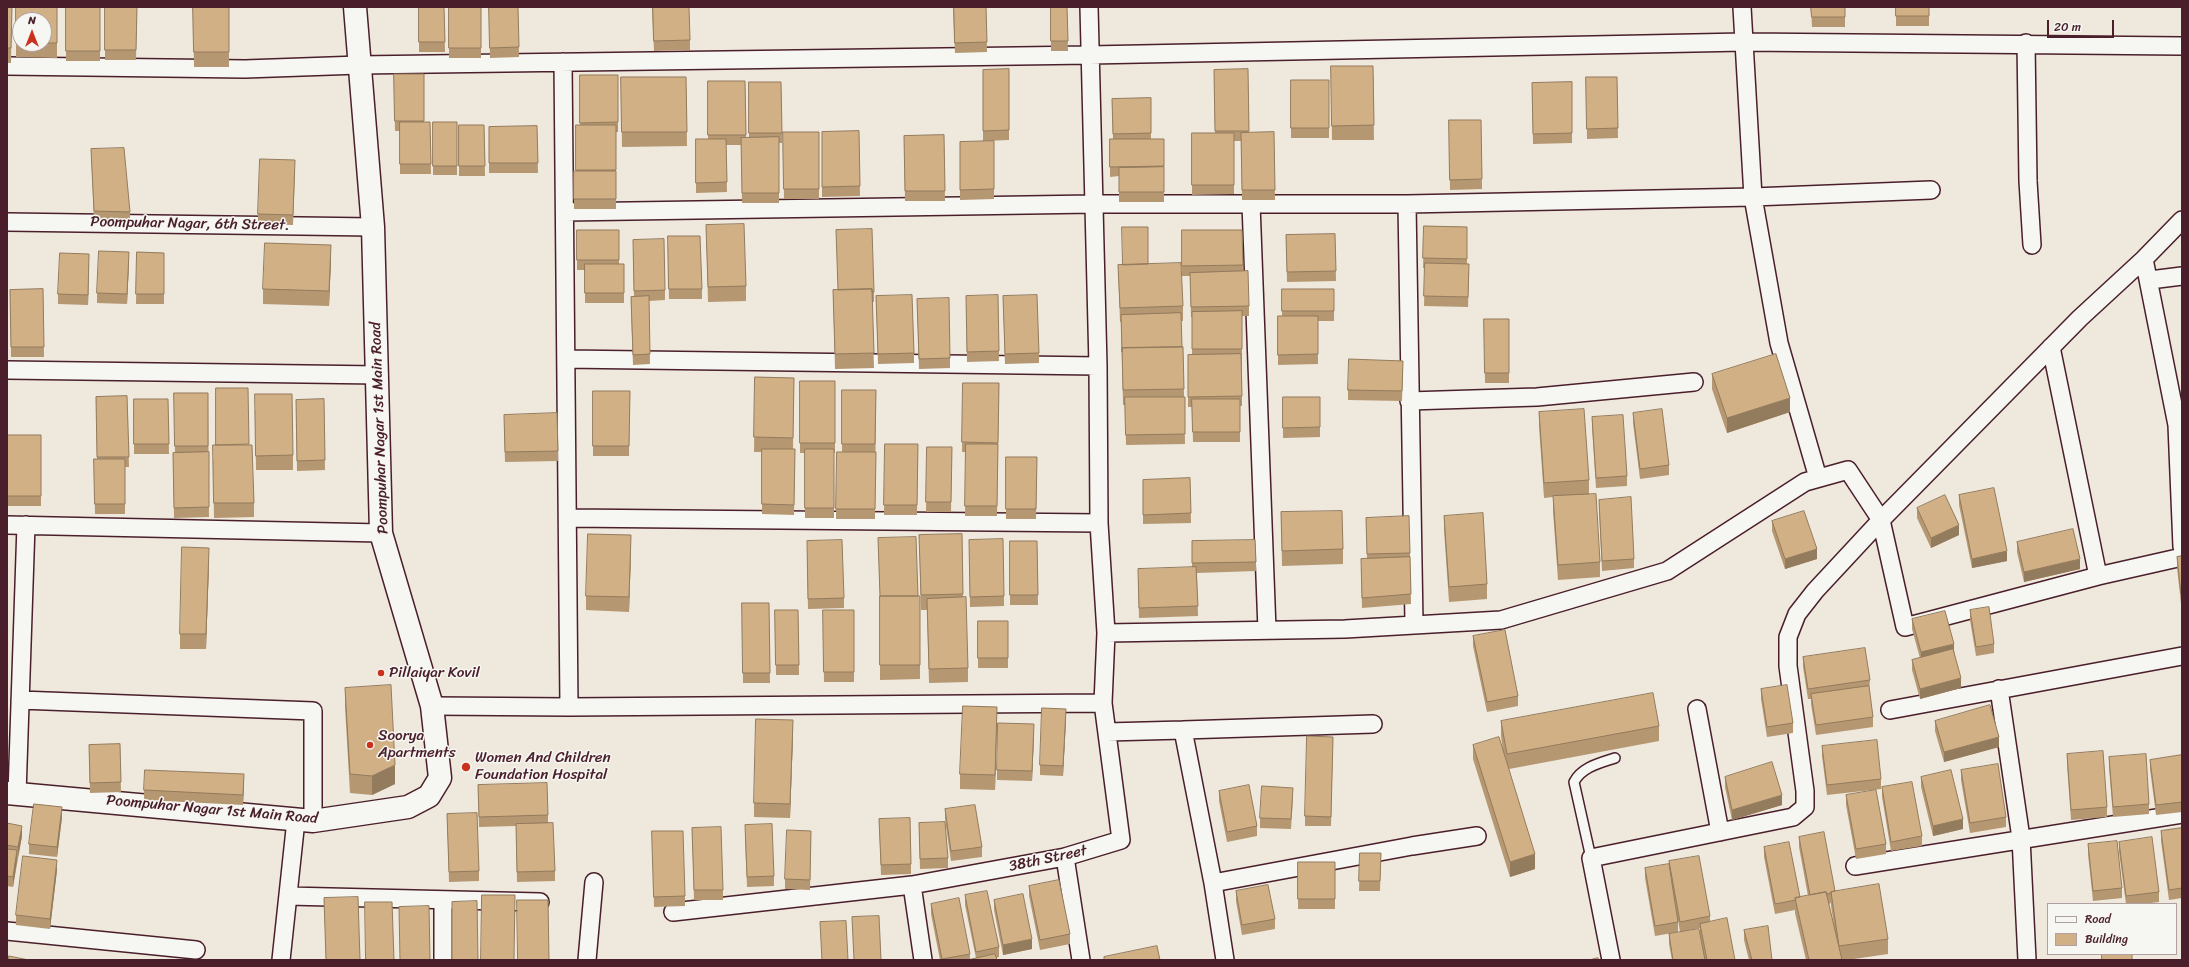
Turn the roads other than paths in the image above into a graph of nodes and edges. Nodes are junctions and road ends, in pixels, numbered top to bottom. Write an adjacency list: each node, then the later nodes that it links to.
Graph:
1 (355, 7): 9 (main road, Poompuhar Nagar 1st Main Road)
2 (1089, 7): 7 (street, 38th Street)
3 (1742, 7): 4 (street)
4 (1744, 42): 5 (street); 7 (street); 12 (street)
5 (2026, 44): 6 (street); 20 (street)
6 (2182, 46)
7 (1090, 55): 8 (street); 13 (street, 38th Street)
8 (563, 62): 9 (street); 16 (street)
9 (359, 65): 10 (street); 19 (main road, Poompuhar Nagar 1st Main Road)
10 (7, 66)
11 (1931, 190): 12 (street)
12 (1753, 197): 15 (street); 31 (street)
13 (1093, 204): 14 (street); 16 (street); 26 (street, 38th Street)
14 (1251, 204): 15 (street); 42 (street)
15 (1407, 204): 30 (street)
16 (565, 212): 25 (street)
17 (2182, 220): 21 (street)
18 (7, 222): 19 (street, Poompuhar Nagar, 6th Street.)
19 (373, 227): 28 (main road, Poompuhar Nagar 1st Main Road)
20 (2032, 245)
21 (2144, 259): 23 (street); 24 (street)
22 (2182, 276): 23 (street)
23 (2150, 280): 38 (street)
24 (2051, 347): 33 (street); 40 (street)
25 (566, 359): 26 (street); 32 (street)
26 (1098, 366): 34 (street, 38th Street)
27 (7, 370): 28 (street)
28 (379, 375): 37 (main road, Poompuhar Nagar 1st Main Road)
29 (1694, 382): 30 (street)
30 (1409, 401): 41 (street)
31 (1818, 478): 33 (street); 41 (street)
32 (568, 518): 34 (street); 49 (street)
33 (1881, 520): 40 (street); 59 (street)
34 (1099, 523): 43 (street, 38th Street)
35 (7, 525): 36 (street)
36 (26, 525): 37 (street); 46 (street)
37 (382, 533): 48 (main road, Poompuhar Nagar 1st Main Road)
38 (2182, 547)
39 (2182, 557): 40 (street)
40 (2098, 576)
41 (1414, 624): 42 (street)
42 (1267, 630): 43 (street)
43 (1106, 633): 47 (street, 38th Street)
44 (2182, 656): 45 (street)
45 (1999, 689): 51 (street); 61 (street)
46 (20, 700): 56 (street); 58 (street)
47 (1103, 704): 49 (street); 54 (street, 38th Street)
48 (432, 706): 49 (street); 58 (main road, Poompuhar Nagar 1st Main Road)
49 (569, 707)
50 (1697, 709): 59 (street)
51 (1890, 710)
52 (1373, 724): 53 (street)
53 (1183, 730): 54 (street); 66 (street)
54 (1107, 732): 62 (street, 38th Street)
55 (1615, 758): 63 (lane)
56 (12, 793): 58 (main road, Poompuhar Nagar 1st Main Road)
57 (2182, 814): 61 (street)
58 (305, 821): 68 (street)
59 (1720, 832): 63 (street)
60 (1477, 836): 66 (street)
61 (2021, 838): 64 (street); 81 (street)
62 (1065, 857): 67 (street, 38th Street); 78 (street)
63 (1591, 858): 80 (street)
64 (1855, 866)
65 (594, 882): 76 (street)
66 (1212, 883): 79 (street)
67 (912, 885): 71 (street, 38th Street); 77 (street)
68 (288, 896): 69 (street); 74 (street)
69 (443, 900): 70 (street); 75 (street)
70 (546, 902)
71 (674, 912)
72 (7, 931): 73 (street)
73 (196, 950)
74 (281, 960)
75 (443, 960)
76 (588, 960)
77 (923, 960)
78 (1081, 960)
79 (1225, 960)
80 (1611, 960)
81 (2027, 960)

